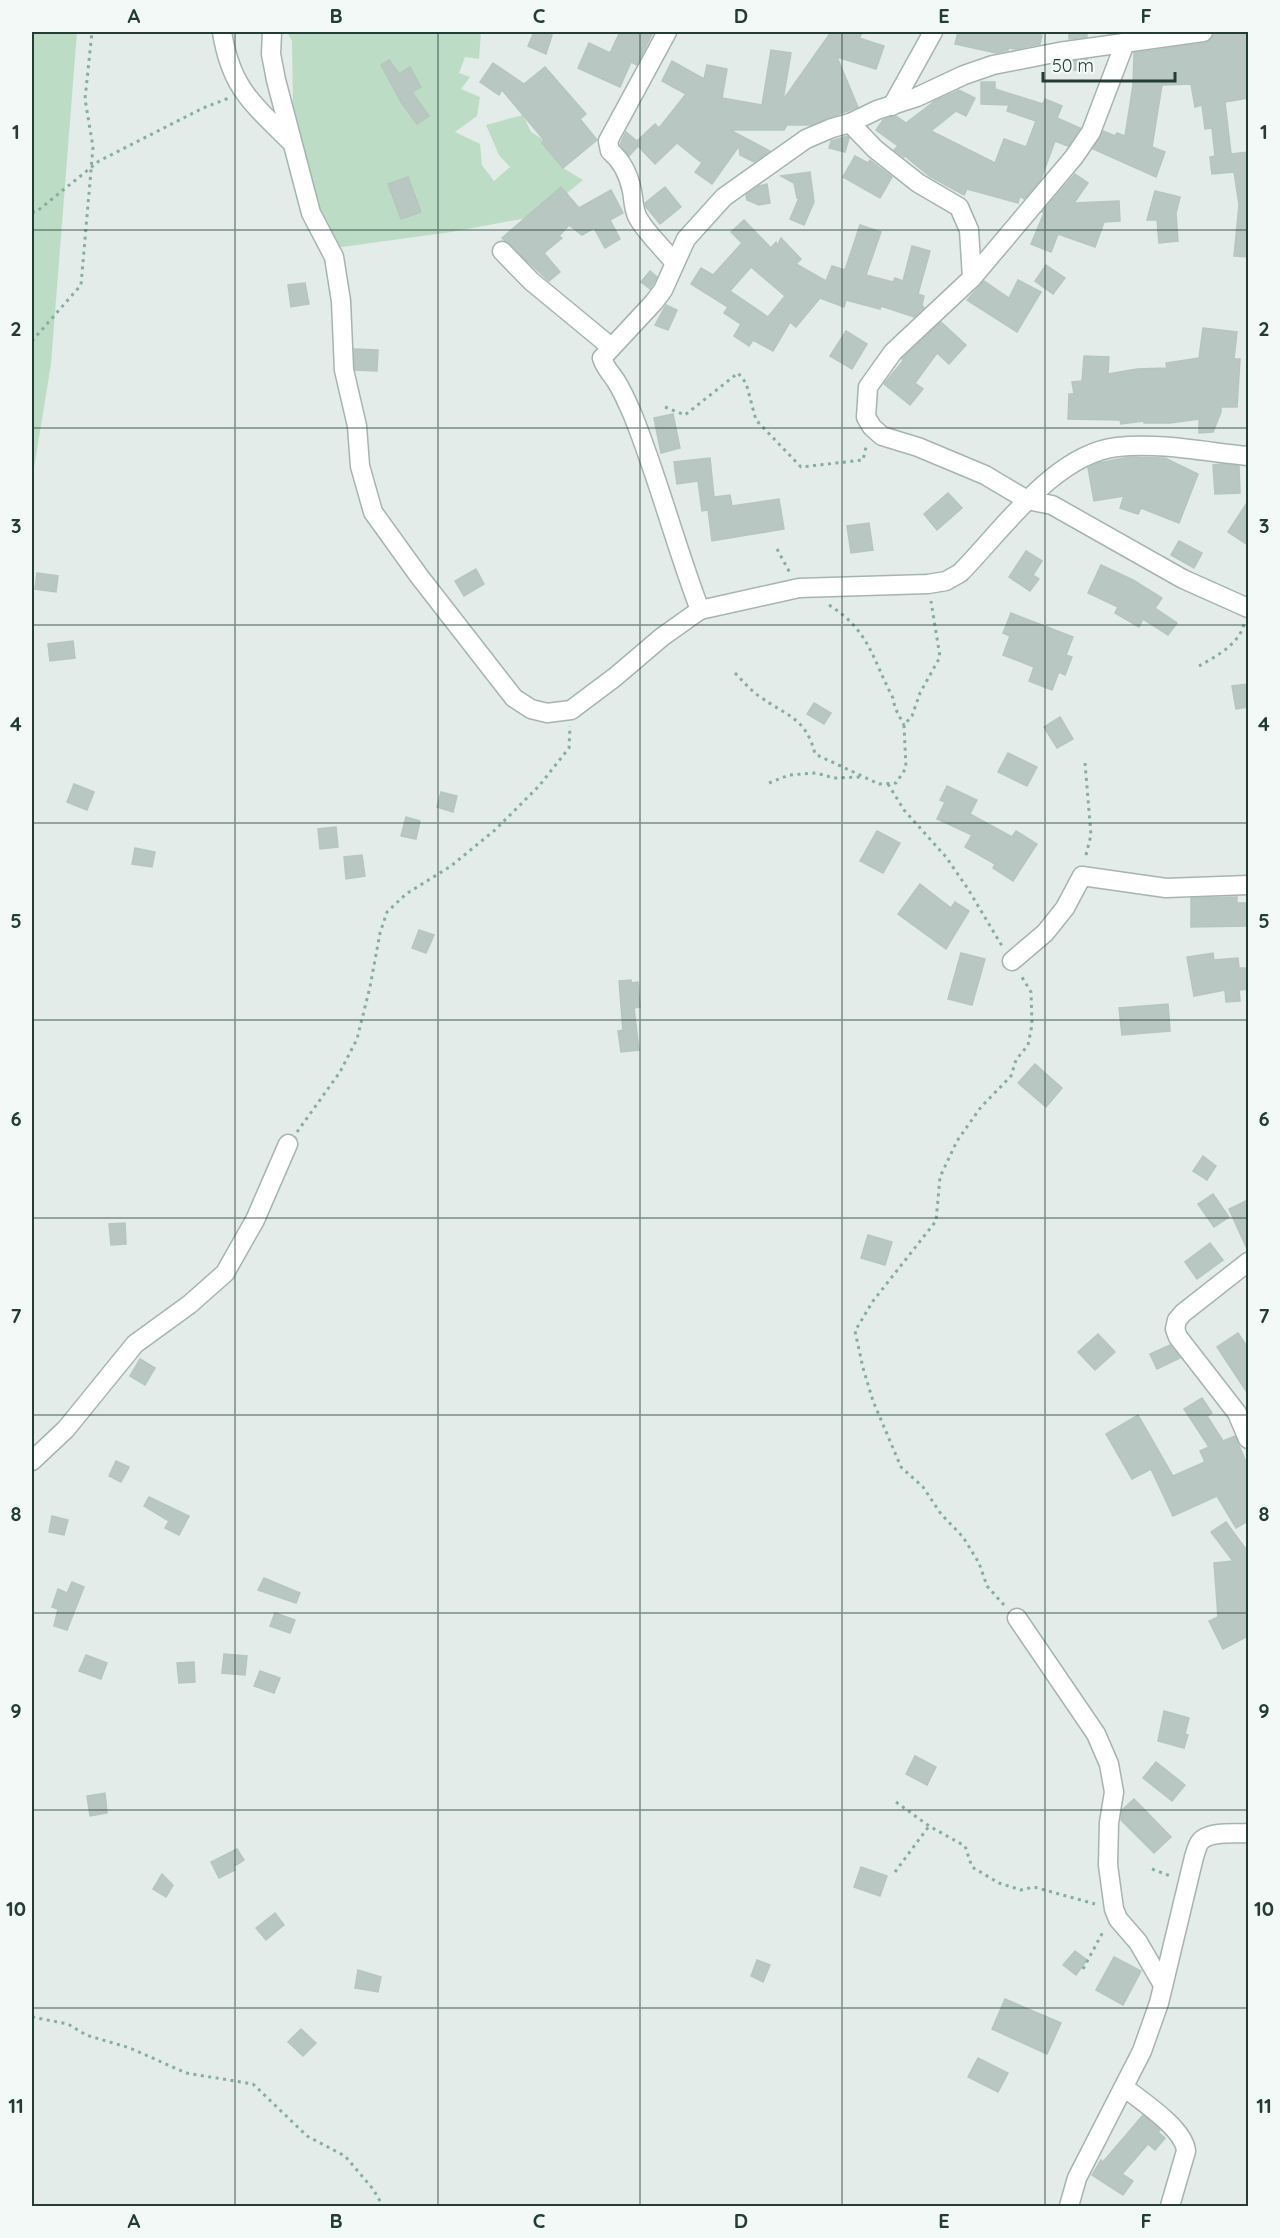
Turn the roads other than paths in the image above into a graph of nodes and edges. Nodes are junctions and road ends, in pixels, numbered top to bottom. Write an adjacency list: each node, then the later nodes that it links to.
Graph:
1 (222, 32): 9 (street)
2 (272, 32): 9 (street)
3 (667, 32): 11 (street)
4 (933, 32): 7 (street)
5 (1203, 32): 6 (street)
6 (1125, 44): 7 (street); 12 (street)
7 (892, 106): 8 (street)
8 (850, 123): 11 (street); 12 (street)
9 (292, 143): 17 (street)
10 (502, 251): 13 (street)
11 (674, 262): 13 (street)
12 (972, 278): 15 (street)
13 (611, 347): 17 (street)
14 (1248, 456): 15 (street)
15 (1027, 500): 16 (street); 17 (street)
16 (1248, 607)
17 (700, 610)
18 (1248, 885): 19 (street)
19 (1012, 961)
20 (288, 1144): 23 (street)
21 (1248, 1263): 22 (street)
22 (1248, 1439)
23 (32, 1461)
24 (1017, 1618): 26 (street)
25 (1248, 1833): 26 (street)
26 (1163, 1984): 27 (street)
27 (1124, 2086): 28 (street); 29 (street)
28 (1069, 2206)
29 (1170, 2206)

